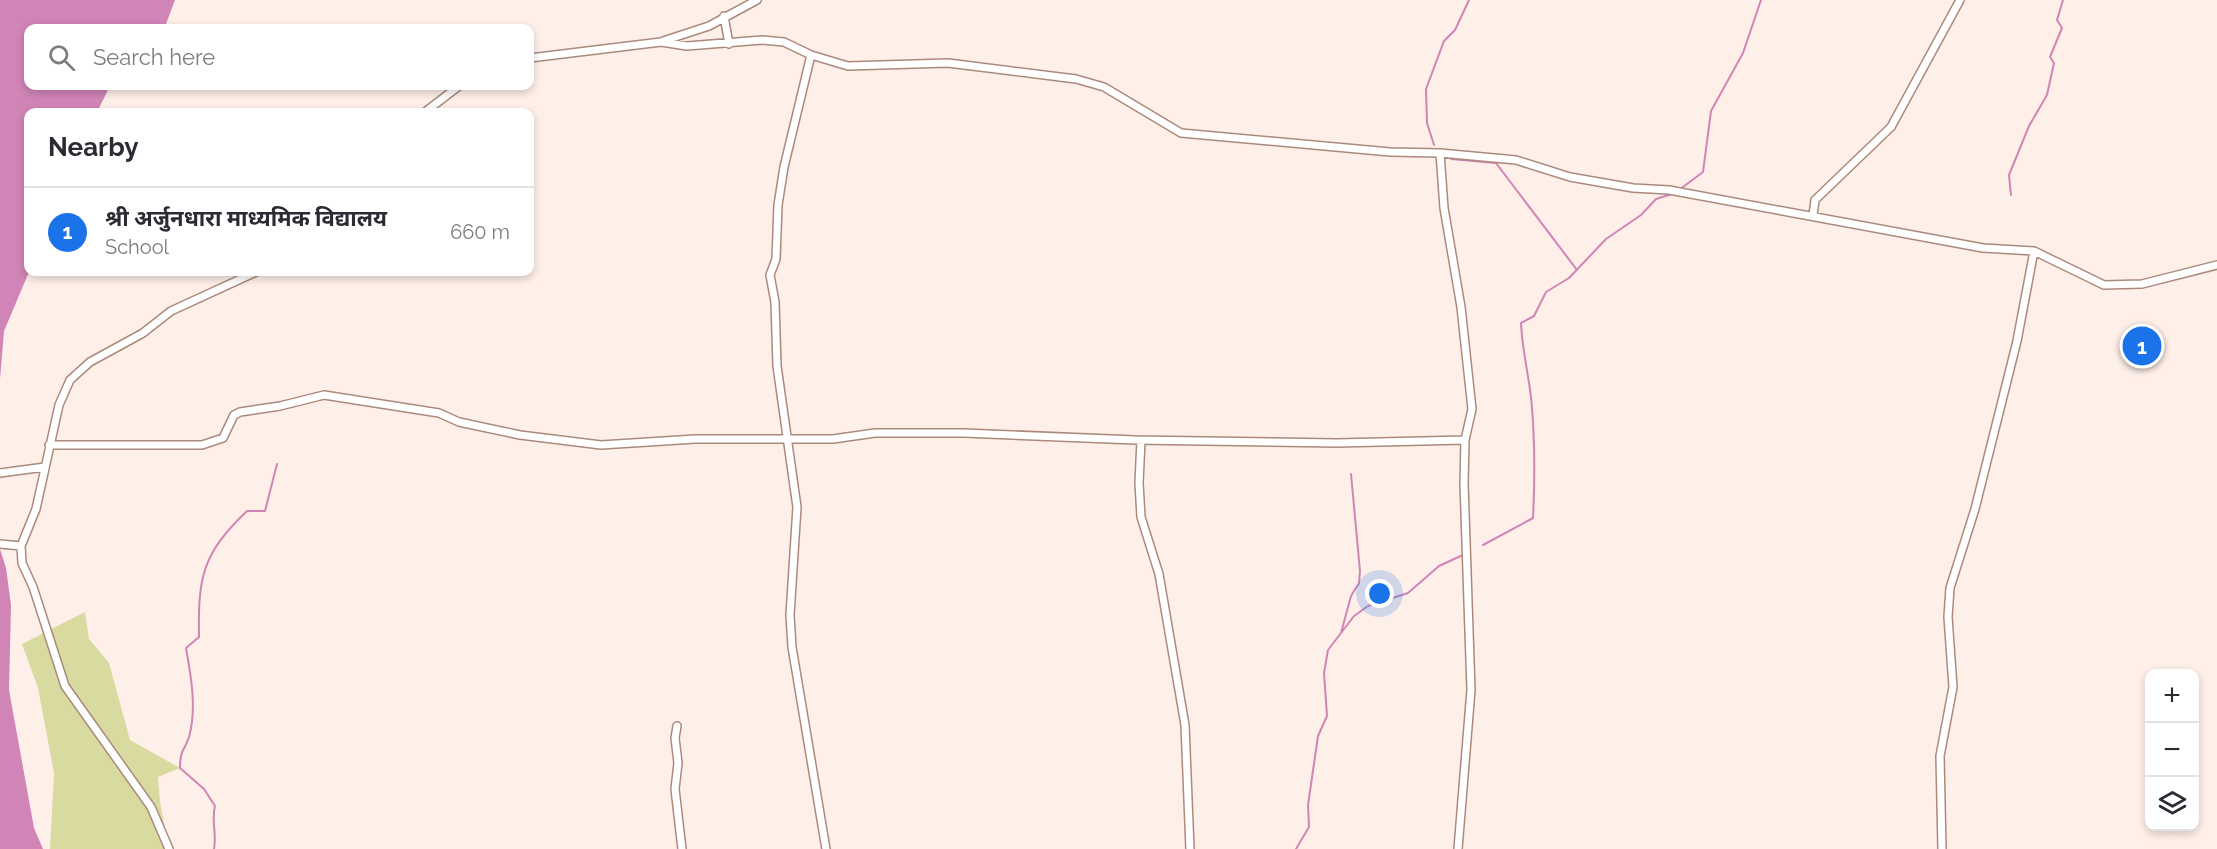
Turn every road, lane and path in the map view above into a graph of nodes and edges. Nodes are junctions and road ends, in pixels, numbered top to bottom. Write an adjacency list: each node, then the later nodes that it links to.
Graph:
1 (756, 0): 3 (street)
2 (1960, 0): 11 (street)
3 (724, 16): 4 (street); 5 (street)
4 (661, 42): 5 (street); 7 (street)
5 (729, 44): 6 (street)
6 (811, 55): 10 (street); 15 (street)
7 (534, 58)
8 (454, 90): 9 (street)
9 (430, 108)
10 (1440, 153): 11 (street); 17 (street)
11 (1813, 215): 12 (street)
12 (2034, 251): 13 (street); 29 (street)
13 (2217, 265)
14 (247, 276): 18 (street)
15 (787, 440): 16 (street); 18 (street); 26 (street)
16 (1140, 440): 17 (street); 27 (street)
17 (1465, 440): 28 (street)
18 (49, 445): 19 (street)
19 (45, 468): 20 (street); 22 (street)
20 (2, 472)
21 (4, 544): 22 (street)
22 (21, 546): 24 (street)
23 (677, 726): 25 (street)
24 (168, 849)
25 (682, 849)
26 (826, 849)
27 (1190, 849)
28 (1458, 849)
29 (1942, 849)

